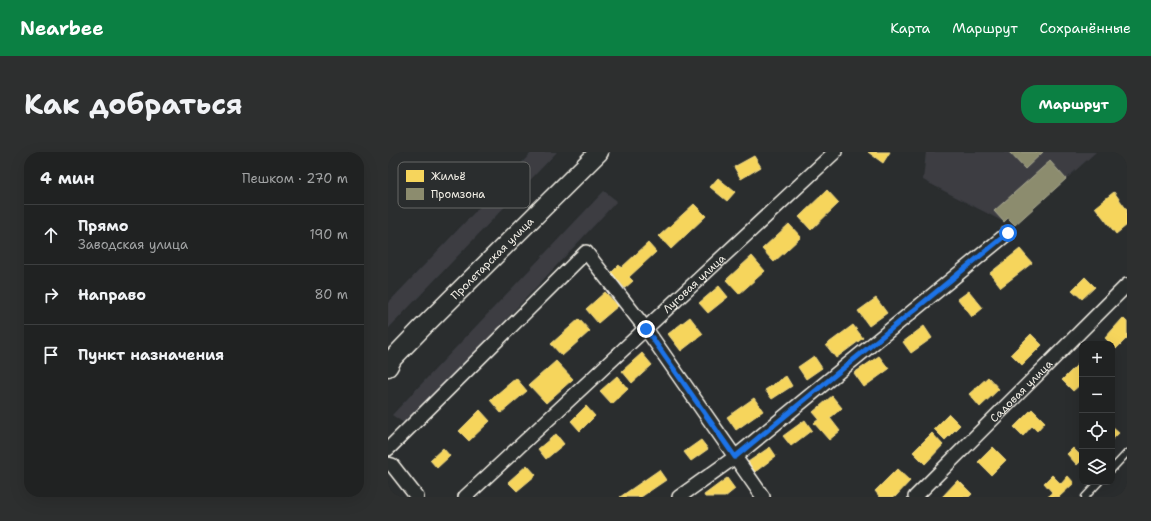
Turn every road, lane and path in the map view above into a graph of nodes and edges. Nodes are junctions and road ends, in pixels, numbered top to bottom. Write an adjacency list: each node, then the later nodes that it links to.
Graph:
1 (599, 152): 6 (main road, Пролетарская улица)
2 (835, 152): 5 (street, Луговая улица)
3 (1008, 233): 9 (street)
4 (1127, 286): 17 (street, Садовая улица)
5 (646, 329): 7 (street); 9 (street); 14 (street, Луговая улица)
6 (388, 367)
7 (388, 449)
8 (1127, 453): 11 (lane)
9 (735, 457): 15 (street); 16 (street)
10 (388, 464): 13 (street)
11 (1115, 466)
12 (1096, 485): 18 (lane)
13 (417, 497)
14 (465, 497)
15 (679, 497)
16 (763, 497)
17 (915, 497)
18 (1085, 497)

